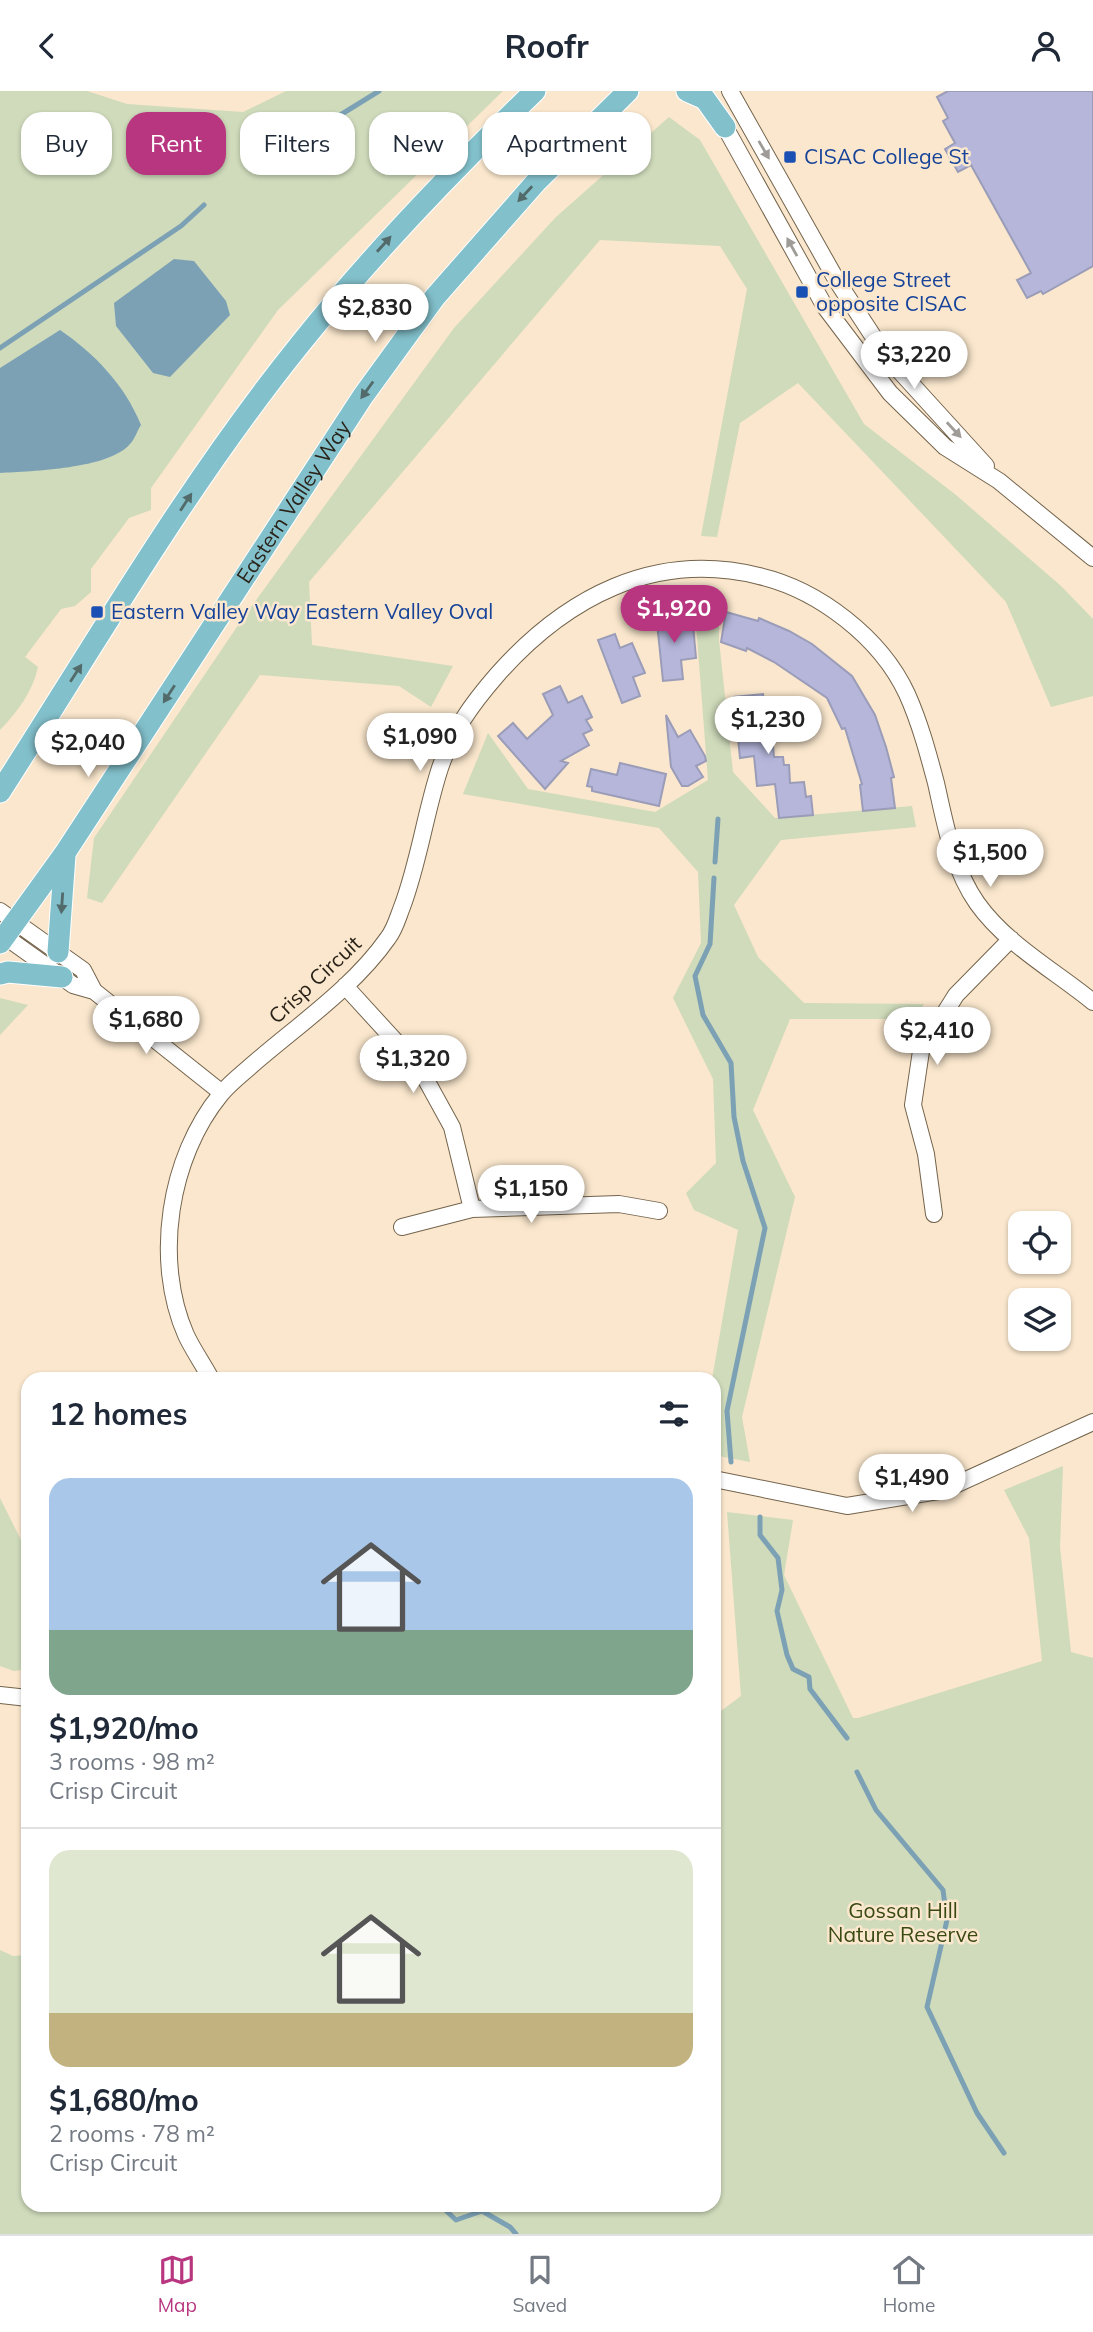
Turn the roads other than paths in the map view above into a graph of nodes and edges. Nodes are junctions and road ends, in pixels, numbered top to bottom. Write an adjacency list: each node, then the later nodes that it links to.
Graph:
1 (535, 91): 9 (main road, one-way to 1)
2 (628, 91): 10 (main road, Eastern Valley Way, one-way to 10)
3 (687, 91): 6 (main road)
4 (705, 91): 6 (street)
5 (730, 91): 7 (street, one-way to 7)
6 (725, 127): 7 (street, one-way to 6)
7 (999, 481): 8 (street)
8 (1093, 558)
9 (0, 792)
10 (65, 853): 11 (main road, Eastern Valley Way); 13 (main road, one-way to 13)
11 (4, 929): 13 (street); 15 (street)
12 (1011, 939): 16 (street, Crisp Circuit); 18 (street, Crisp Circuit); 22 (street)
13 (58, 952): 17 (street)
14 (0, 974): 15 (main road)
15 (62, 977): 17 (street)
16 (345, 986): 19 (street, Crisp Circuit); 20 (street)
17 (94, 991): 19 (street)
18 (1093, 1002)
19 (222, 1093): 24 (street, Crisp Circuit)
20 (472, 1209): 21 (street); 23 (street)
21 (659, 1211)
22 (934, 1214)
23 (402, 1227)
24 (207, 1372)
25 (1093, 1422): 26 (street)
26 (721, 1480)
27 (0, 1695): 28 (street)
28 (21, 1697)

